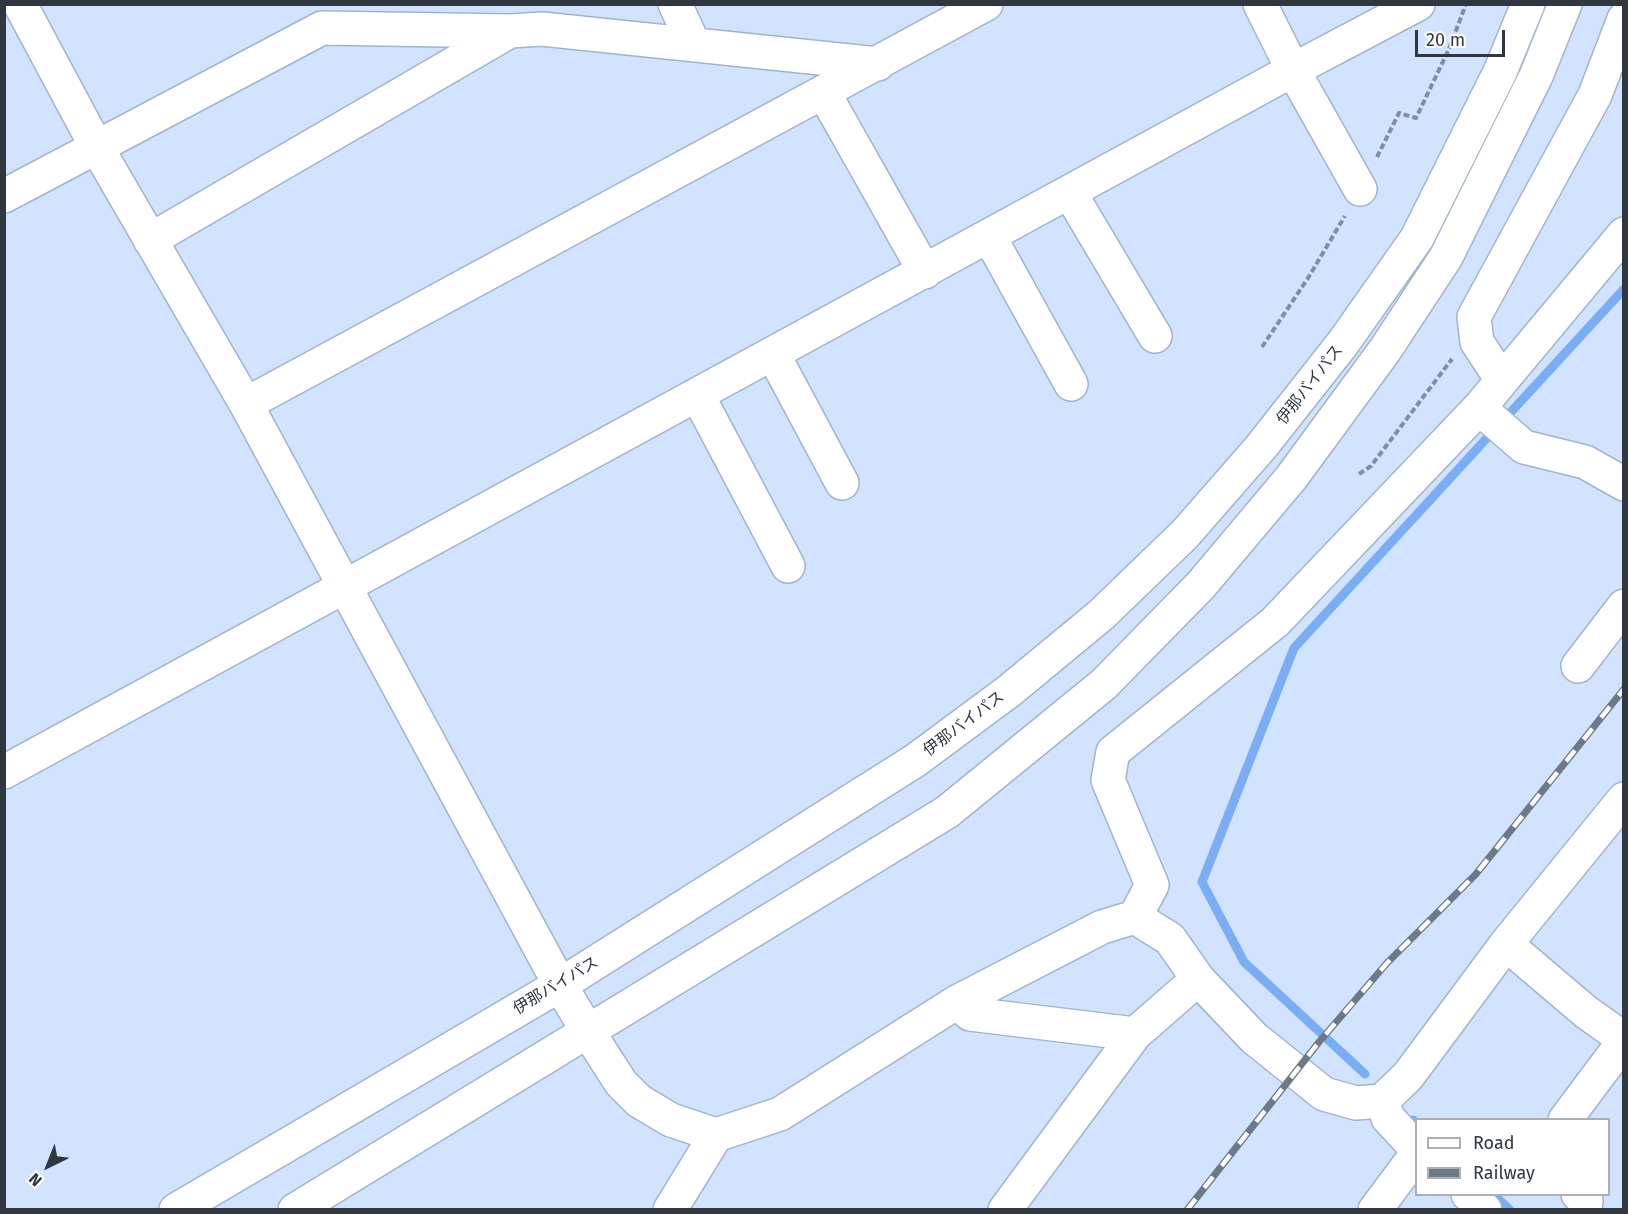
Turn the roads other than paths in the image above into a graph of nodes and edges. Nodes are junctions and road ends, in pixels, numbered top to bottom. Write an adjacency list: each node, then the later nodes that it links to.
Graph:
1 (20, 4): 15 (main road)
2 (675, 4): 11 (main road)
3 (986, 4): 12 (main road)
4 (1260, 4): 13 (main road)
5 (1418, 4): 13 (main road)
6 (1528, 4): 41 (main road, 伊那バイパス)
7 (1565, 4): 43 (main road)
8 (320, 16): 10 (main road); 15 (main road)
9 (1623, 19): 25 (main road)
10 (510, 31): 11 (main road); 21 (main road)
11 (694, 45): 12 (main road)
12 (878, 64): 14 (main road)
13 (1293, 70): 16 (main road); 17 (main road)
14 (824, 93): 22 (main road); 28 (main road)
15 (96, 146): 18 (main road); 21 (main road)
16 (1360, 189)
17 (1070, 193): 20 (main road); 23 (main road)
18 (4, 196)
19 (1623, 234): 25 (main road)
20 (989, 236): 22 (main road); 26 (main road)
21 (150, 240): 28 (main road)
22 (925, 272): 24 (main road)
23 (1155, 336)
24 (773, 354): 27 (main road); 30 (main road)
25 (1502, 380): 29 (main road)
26 (1071, 384)
27 (698, 396): 32 (main road); 33 (main road)
28 (246, 404): 33 (main road)
29 (1482, 410): 31 (main road); 38 (main road)
30 (842, 483)
31 (1623, 484)
32 (788, 566)
33 (346, 588): 36 (main road); 41 (main road)
34 (1623, 606): 35 (main road)
35 (1578, 666)
36 (4, 772)
37 (1623, 799): 39 (main road)
38 (1136, 917): 40 (main road); 42 (main road)
39 (1506, 944): 45 (main road); 46 (main road)
40 (1198, 979): 44 (main road); 46 (main road)
41 (560, 985): 43 (main road); 53 (main road, 伊那バイパス)
42 (957, 1002): 44 (main road); 48 (main road)
43 (587, 1030): 48 (main road); 54 (main road)
44 (1135, 1034): 56 (main road)
45 (1623, 1040): 47 (main road)
46 (1382, 1101): 49 (main road)
47 (1566, 1118)
48 (716, 1135): 55 (main road)
49 (1415, 1147)
50 (1415, 1156): 57 (main road)
51 (1470, 1196): 58 (main road)
52 (1580, 1196): 59 (main road)
53 (176, 1209)
54 (295, 1209)
55 (670, 1209)
56 (1005, 1209)
57 (1375, 1209)
58 (1485, 1209)
59 (1586, 1209)

